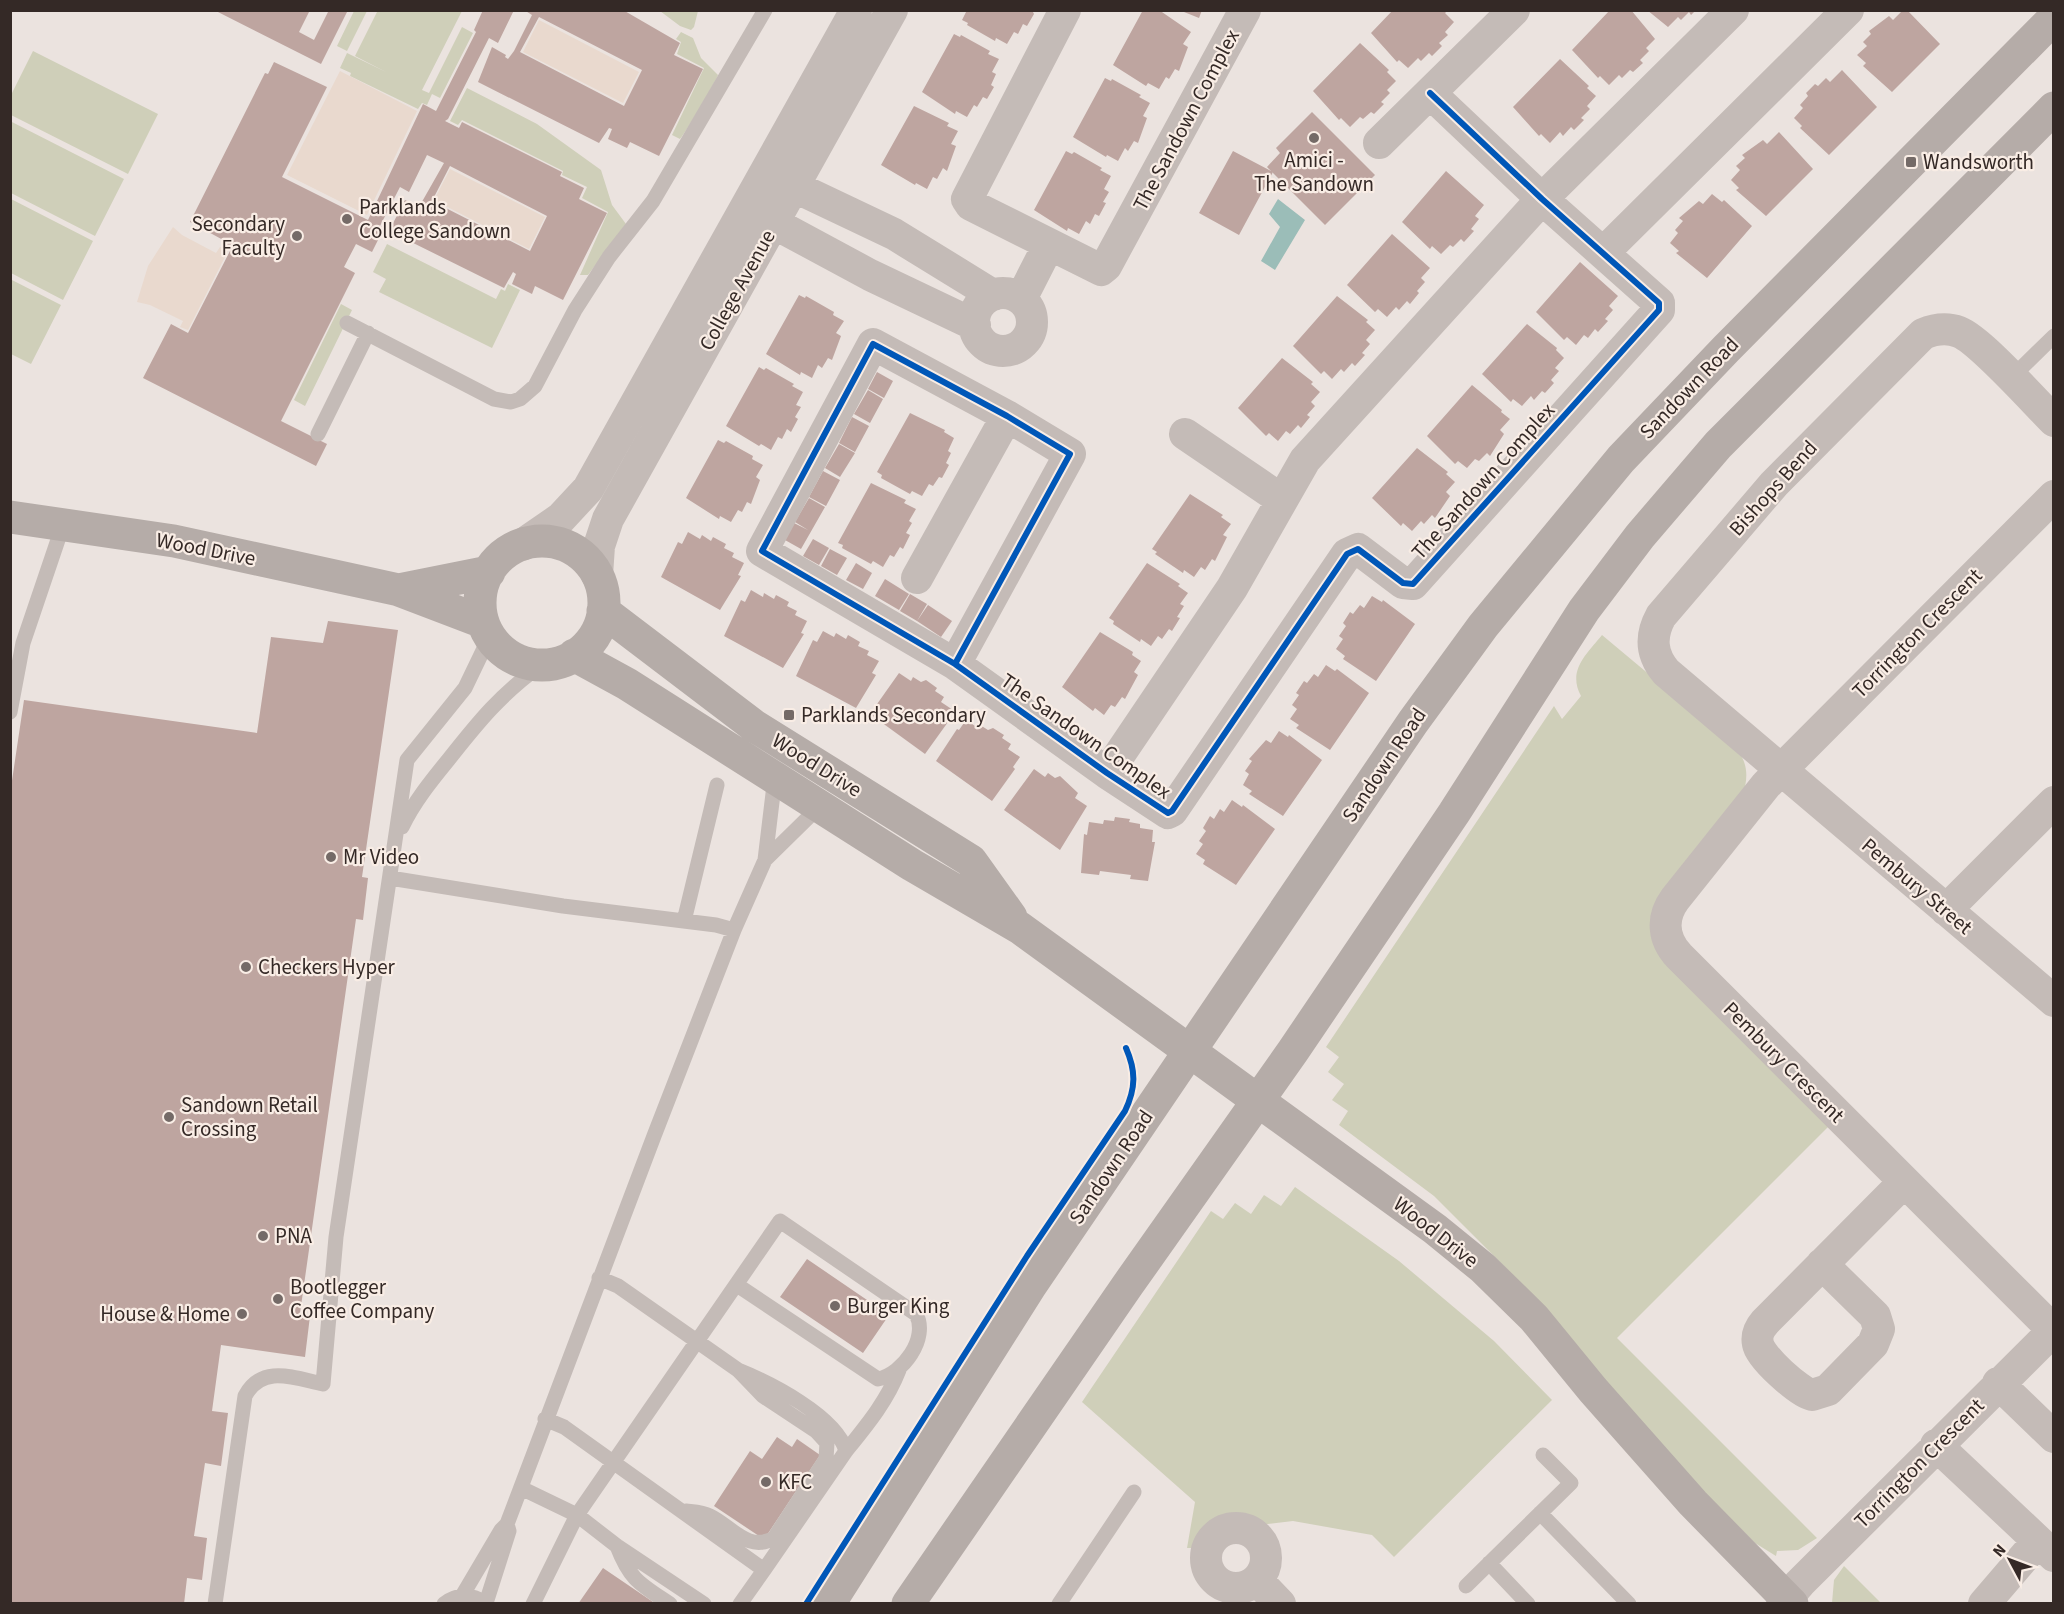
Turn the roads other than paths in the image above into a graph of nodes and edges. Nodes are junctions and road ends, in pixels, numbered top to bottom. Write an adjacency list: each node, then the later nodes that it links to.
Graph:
1 (765, 10): 22 (lane)
2 (856, 10): 13 (street, College Avenue)
3 (892, 10): 14 (street, College Avenue)
4 (1065, 10): 18 (street, The Sandown Complex)
5 (1245, 10): 18 (street, The Sandown Complex)
6 (1514, 10): 10 (street)
7 (1733, 10): 15 (street, The Sandown Complex)
8 (1848, 10): 19 (street)
9 (2054, 18): 60 (main road, Sandown Road)
10 (1430, 93): 12 (street); 15 (street, The Sandown Complex)
11 (2054, 108): 61 (main road)
12 (1380, 143)
13 (765, 173): 14 (street); 16 (street, College Avenue)
14 (794, 187): 17 (street, College Avenue); 20 (street)
15 (1542, 199): 19 (street, The Sandown Complex); 32 (street, The Sandown Complex)
16 (746, 208): 17 (street); 35 (street, College Avenue)
17 (774, 224): 23 (street); 37 (street, College Avenue)
18 (1048, 246): 20 (street)
19 (1603, 253): 47 (street, The Sandown Complex)
20 (1007, 297): 23 (street); 23 (street)
21 (347, 323): 22 (lane)
22 (368, 333): 29 (lane)
23 (982, 336): 26 (street)
24 (2054, 336): 25 (lane)
25 (2011, 378): 28 (street, Bishops Bend); 46 (street, Bishops Bend)
26 (961, 391): 27 (street, The Sandown Complex); 44 (street, The Sandown Complex)
27 (1006, 416): 38 (street); 44 (street, The Sandown Complex)
28 (2054, 421)
29 (318, 434)
30 (1185, 434): 32 (street)
31 (2054, 496): 46 (street, Torrington Crescent)
32 (1282, 500): 47 (street, The Sandown Complex)
33 (10, 517): 34 (main road, Wood Drive)
34 (63, 525): 39 (main road, Wood Drive); 45 (lane)
35 (522, 545): 36 (main road); 37 (main road)
36 (489, 572): 39 (main road, Wood Drive); 41 (main road)
37 (597, 575): 40 (main road)
38 (917, 578)
39 (399, 590): 41 (main road, Wood Drive)
40 (603, 611): 42 (main road); 57 (main road, Wood Drive)
41 (487, 629): 43 (main road); 52 (lane)
42 (574, 655): 43 (main road); 48 (main road, Wood Drive)
43 (541, 664): 52 (lane)
44 (955, 664): 47 (street, The Sandown Complex)
45 (10, 711)
46 (1781, 770): 55 (street, Pembury Street); 62 (street, Pembury Crescent)
47 (1107, 773)
48 (776, 777): 51 (main road, Wood Drive); 53 (lane)
49 (717, 785): 56 (lane)
50 (2054, 802): 55 (street)
51 (821, 805): 53 (lane); 57 (main road, Wood Drive)
52 (396, 841): 54 (lane)
53 (765, 860): 58 (lane)
54 (390, 878): 56 (lane); 93 (lane)
55 (1946, 910): 59 (street, Pembury Street)
56 (684, 921): 58 (lane)
57 (1020, 928): 60 (main road, Wood Drive)
58 (734, 930): 64 (lane)
59 (2054, 1001)
60 (1191, 1050): 61 (main road, Wood Drive); 98 (main road, Sandown Road)
61 (1258, 1101): 90 (main road, Wood Drive); 99 (main road)
62 (1904, 1182): 63 (street); 66 (street, Pembury Crescent)
63 (1822, 1264)
64 (599, 1278): 67 (lane); 71 (lane)
65 (737, 1285): 67 (lane); 69 (lane); 69 (lane)
66 (2053, 1330): 70 (street, Torrington Crescent)
67 (698, 1342): 68 (lane); 76 (lane)
68 (738, 1370): 74 (lane); 79 (lane)
69 (899, 1370): 74 (lane)
70 (1998, 1383): 72 (street); 73 (street, Torrington Crescent)
71 (545, 1419): 76 (lane); 77 (lane)
72 (2054, 1437)
73 (1936, 1445): 84 (street); 90 (street, Torrington Crescent)
74 (846, 1451): 86 (lane)
75 (1544, 1455): 80 (lane)
76 (614, 1462): 79 (lane); 81 (lane)
77 (521, 1488): 81 (lane); 82 (lane)
78 (1134, 1492): 100 (lane)
79 (683, 1511): 86 (lane)
80 (1540, 1513): 85 (lane); 103 (lane)
81 (577, 1515): 83 (lane); 92 (lane)
82 (507, 1524): 89 (lane); 91 (lane)
83 (617, 1546): 95 (lane); 96 (lane)
84 (2046, 1548): 104 (street)
85 (1489, 1563): 88 (lane); 102 (lane)
86 (764, 1570): 97 (lane)
87 (1257, 1580): 101 (street)
88 (1466, 1586)
89 (462, 1596): 91 (lane); 94 (lane)
90 (1787, 1602)
91 (486, 1603)
92 (534, 1603)
93 (215, 1604)
94 (444, 1604)
95 (670, 1604)
96 (704, 1604)
97 (740, 1604)
98 (830, 1604)
99 (908, 1604)
100 (1059, 1604)
101 (1280, 1604)
102 (1528, 1604)
103 (1629, 1604)
104 (1984, 1604)

